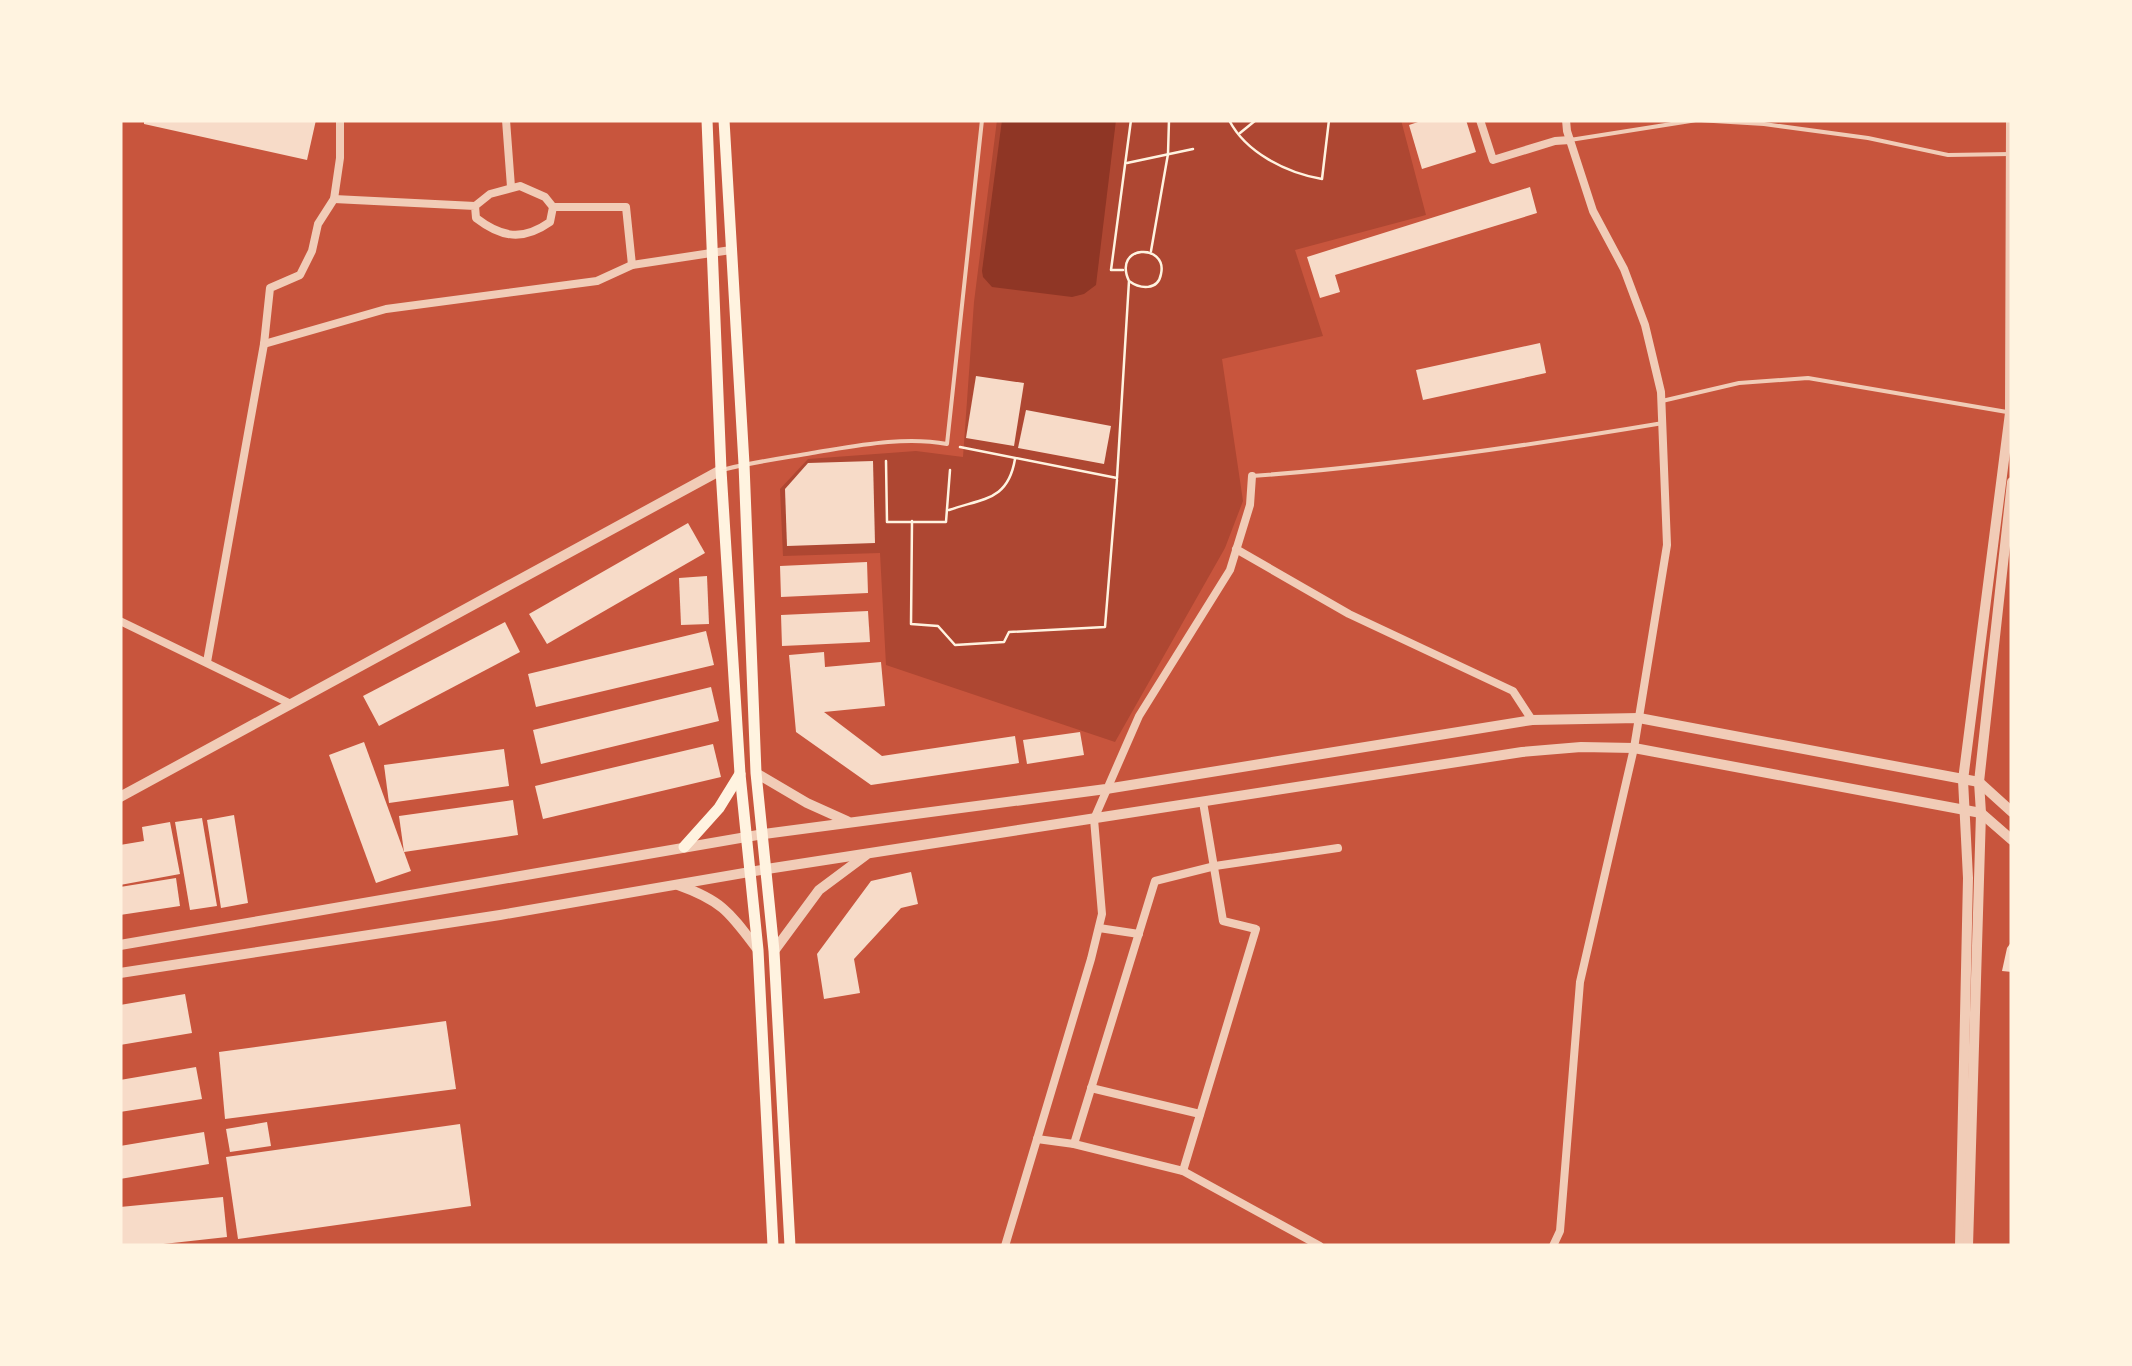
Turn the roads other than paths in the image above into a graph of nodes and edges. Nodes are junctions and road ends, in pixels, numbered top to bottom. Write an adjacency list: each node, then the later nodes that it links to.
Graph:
1 (340, 120): 12 (street)
2 (506, 120): 11 (street)
3 (707, 120): 16 (main road)
4 (724, 120): 15 (main road)
5 (982, 120): 22 (lane)
6 (1480, 120): 9 (street)
7 (1566, 120): 9 (street)
8 (2011, 120): 10 (street)
9 (1570, 140): 10 (lane); 19 (street)
10 (2011, 154): 20 (street)
11 (511, 187): 13 (street); 14 (street)
12 (334, 199): 13 (street); 18 (street)
13 (475, 206): 14 (street)
14 (552, 208): 17 (street)
15 (732, 250): 16 (street); 22 (main road)
16 (713, 253): 17 (street); 23 (main road)
17 (632, 265): 18 (street)
18 (264, 344): 28 (street)
19 (1662, 401): 20 (lane); 21 (street)
20 (2011, 413): 35 (street)
21 (1663, 422): 24 (lane); 30 (street)
22 (744, 464): 23 (lane); 33 (main road)
23 (721, 470): 29 (street); 34 (main road)
24 (1252, 476): 26 (street)
25 (2012, 482): 36 (street)
26 (1236, 549): 31 (street); 37 (street)
27 (120, 620): 28 (street)
28 (206, 662): 29 (street)
29 (292, 704): 38 (street)
30 (1638, 718): 31 (street); 32 (street); 35 (street)
31 (1532, 720): 37 (street)
32 (1634, 748): 39 (street); 40 (street); 70 (street)
33 (756, 772): 44 (street); 45 (main road)
34 (740, 774): 46 (main road); 48 (main road)
35 (1964, 780): 36 (street); 40 (street)
36 (1979, 782): 41 (street); 42 (street)
37 (1106, 789): 43 (street); 44 (street)
38 (120, 797)
39 (1203, 802): 43 (street); 51 (street)
40 (1966, 810): 42 (street); 71 (street)
41 (2012, 812)
42 (1981, 813): 47 (street); 72 (street)
43 (1094, 819): 50 (street); 55 (street)
44 (853, 823): 45 (street)
45 (764, 834): 46 (street); 52 (main road)
46 (748, 836): 48 (street); 53 (main road)
47 (2012, 840)
48 (684, 847): 57 (street)
49 (1338, 848): 51 (street)
50 (867, 854): 52 (street); 59 (street)
51 (1214, 866): 56 (street); 62 (street)
52 (768, 869): 53 (street); 59 (main road)
53 (751, 872): 54 (street); 58 (main road)
54 (677, 884): 58 (street); 60 (street)
55 (1099, 928): 56 (street); 63 (street)
56 (1138, 934): 61 (street)
57 (120, 945)
58 (758, 950): 66 (main road)
59 (774, 951): 67 (main road)
60 (120, 973)
61 (1091, 1088): 62 (street); 64 (street)
62 (1200, 1114): 65 (street)
63 (1037, 1139): 64 (street); 68 (street)
64 (1074, 1144): 65 (street)
65 (1183, 1172): 69 (street)
66 (773, 1246)
67 (790, 1246)
68 (1005, 1246)
69 (1320, 1246)
70 (1553, 1246)
71 (1960, 1246)
72 (1968, 1246)

